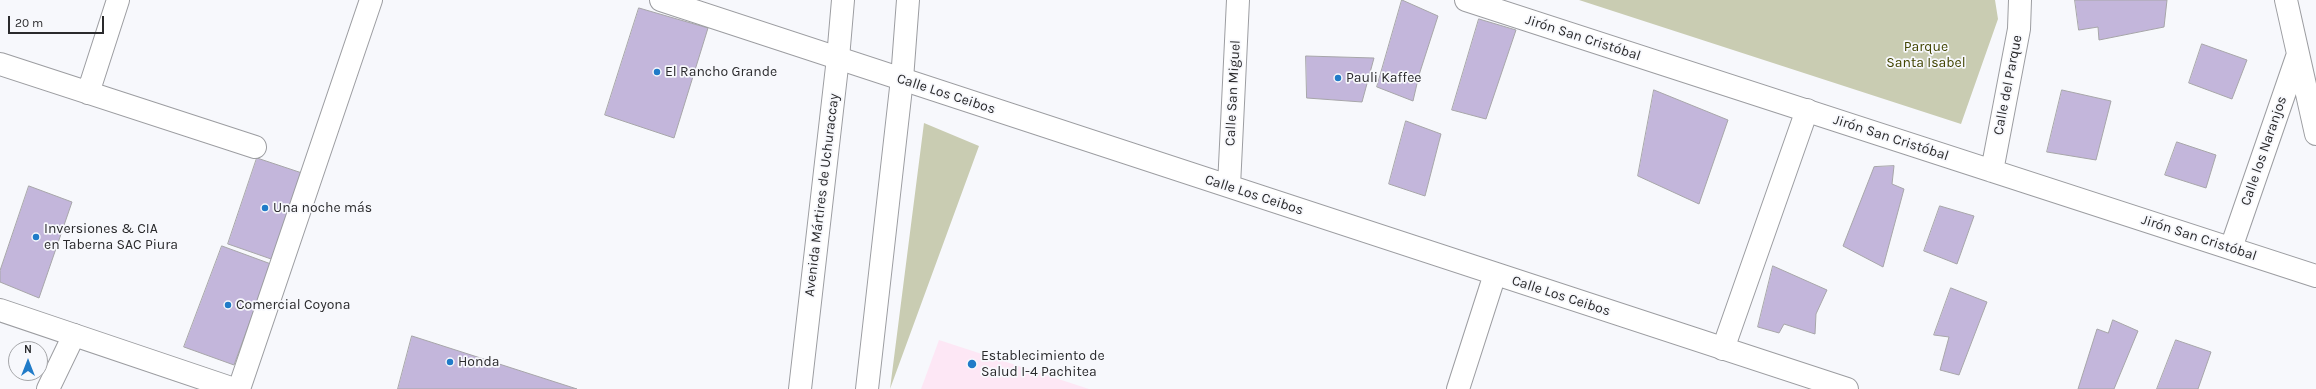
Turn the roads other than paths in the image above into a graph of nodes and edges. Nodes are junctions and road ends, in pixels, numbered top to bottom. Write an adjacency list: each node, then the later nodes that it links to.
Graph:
1 (118, 0): 14 (street)
2 (371, 0): 28 (street)
3 (661, 0): 11 (street, Calle Los Ceibos)
4 (842, 0): 11 (street, Avenida Mártires de Uchuraccay)
5 (908, 0): 13 (street)
6 (1238, 0): 19 (street, Calle San Miguel)
7 (1466, 0): 15 (street, Jirón San Cristóbal)
8 (2020, 0): 18 (street, Calle del Parque)
9 (2286, 0): 10 (street, Calle los Naranjos)
10 (2298, 54): 16 (street, Calle los Naranjos); 20 (street, Calle los Naranjos)
11 (838, 58): 13 (street, Calle Los Ceibos); 29 (street, Avenida Mártires de Uchuraccay)
12 (0, 64): 14 (street)
13 (902, 79): 19 (street, Calle Los Ceibos); 30 (street)
14 (88, 93): 17 (street)
15 (1807, 110): 18 (street, Jirón San Cristóbal); 25 (street)
16 (2316, 134)
17 (255, 147)
18 (1992, 170): 20 (street, Jirón San Cristóbal)
19 (1229, 186): 21 (street, Calle Los Ceibos)
20 (2231, 248): 22 (street, Jirón San Cristóbal)
21 (1495, 274): 25 (street, Calle Los Ceibos); 31 (street)
22 (2316, 276)
23 (0, 310): 24 (street)
24 (74, 335): 26 (street); 27 (street)
25 (1723, 349): 32 (street, Calle Los Ceibos)
26 (48, 389)
27 (234, 389)
28 (239, 389)
29 (800, 389)
30 (866, 389)
31 (1458, 389)
32 (1847, 389)

